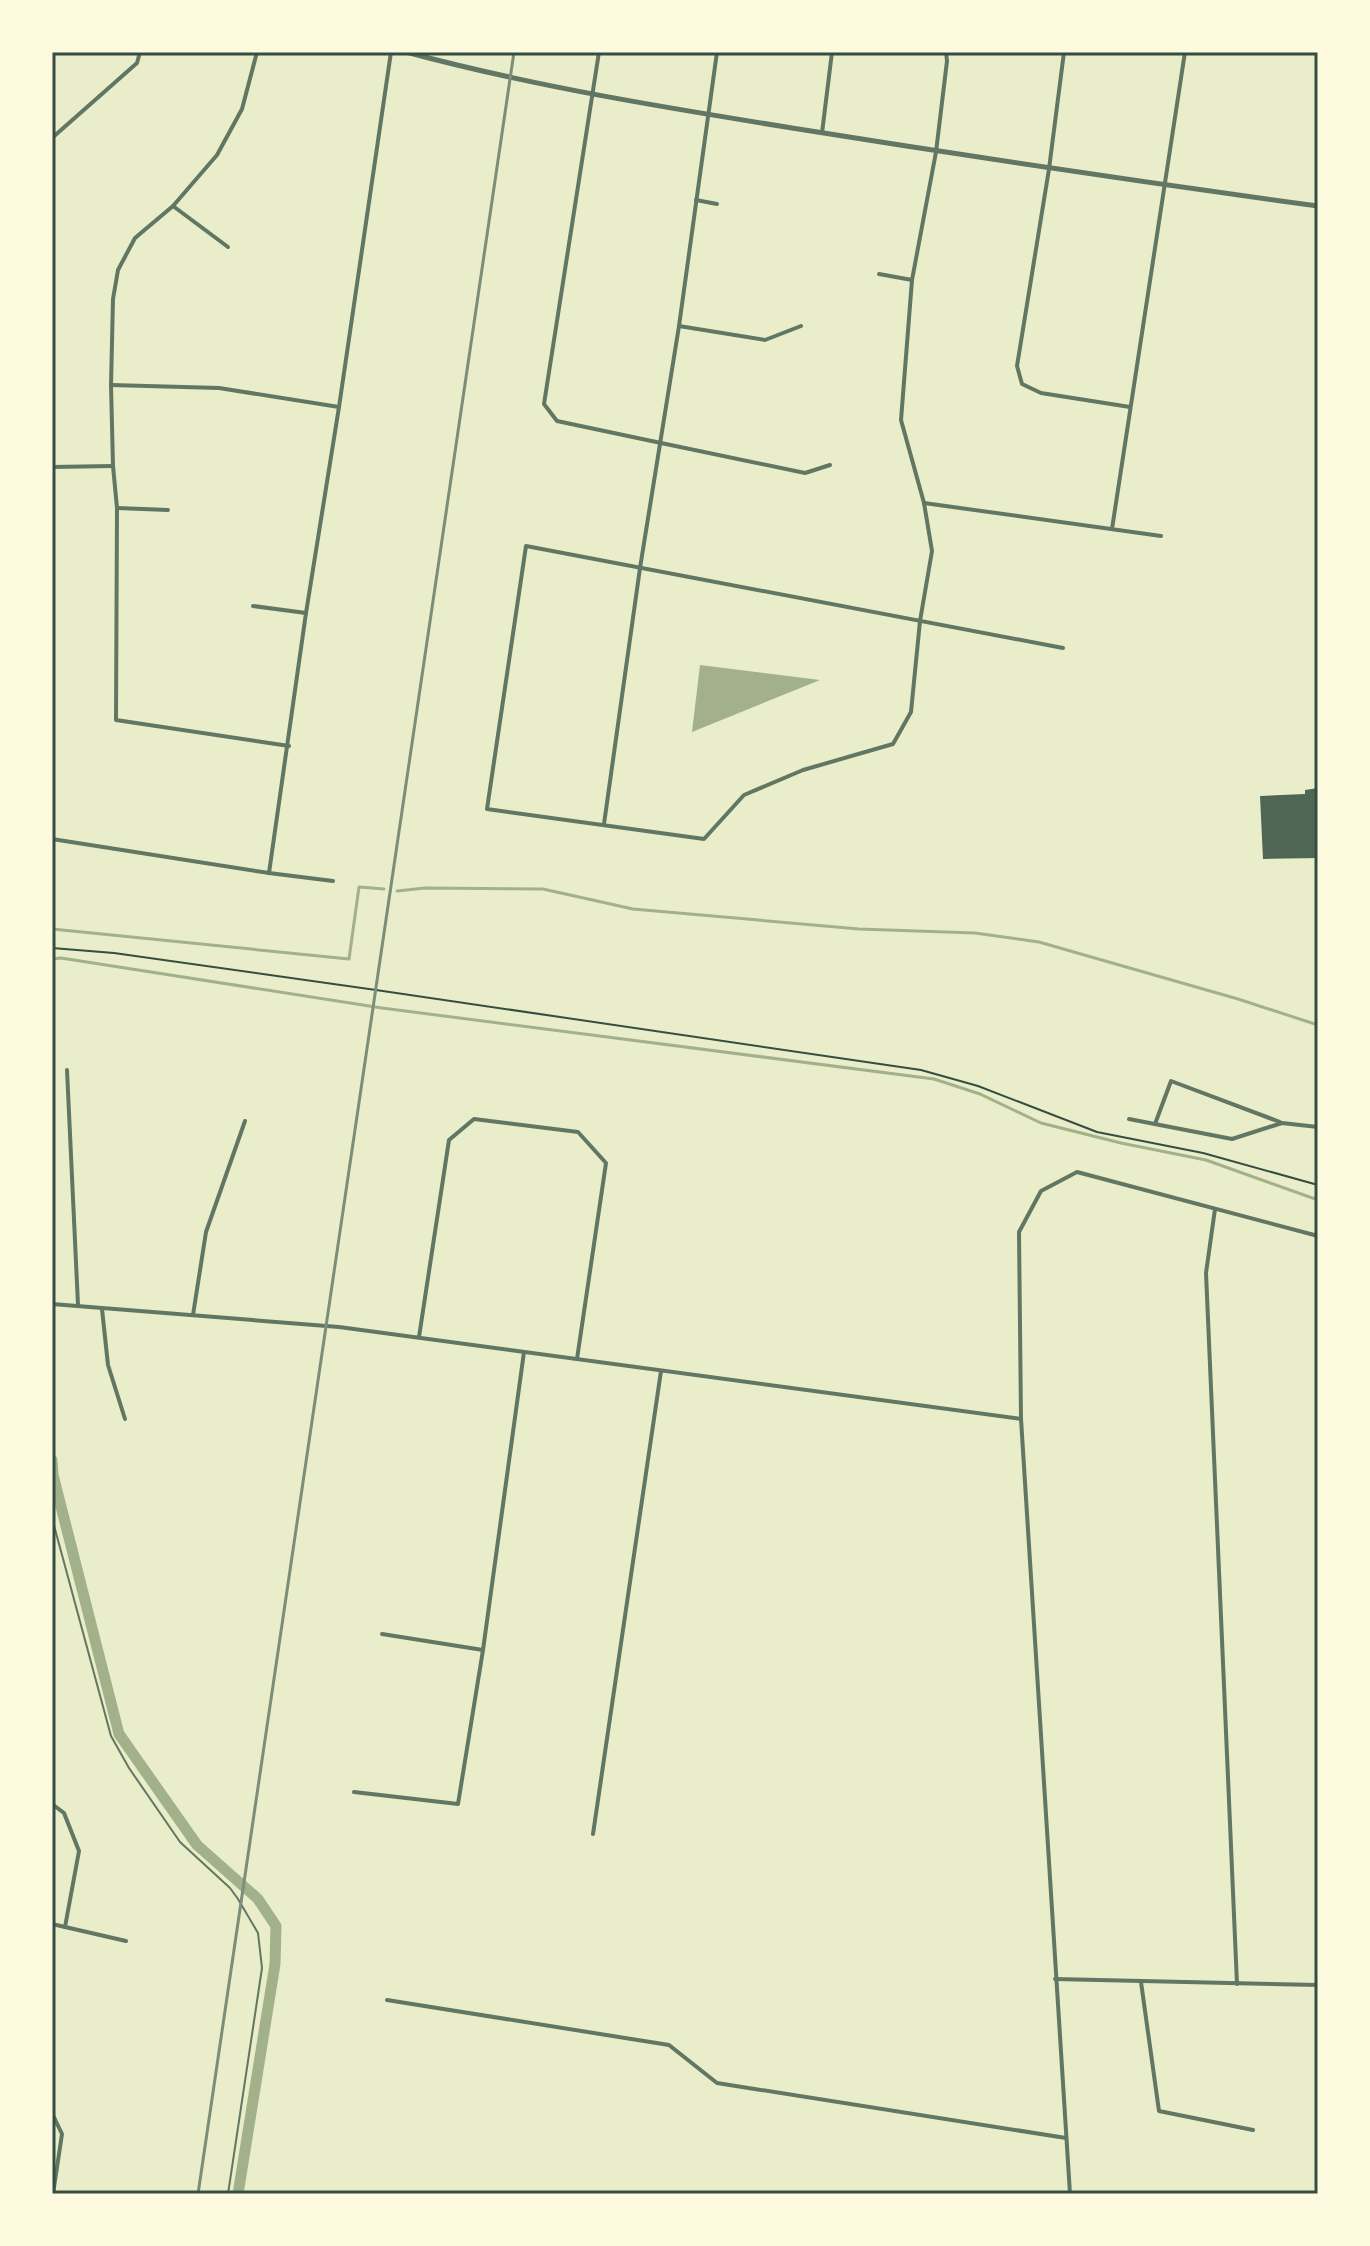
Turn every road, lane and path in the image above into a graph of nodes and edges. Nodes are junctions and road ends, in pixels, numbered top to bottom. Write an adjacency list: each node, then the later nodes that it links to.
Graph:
1 (140, 52): 14 (street)
2 (257, 52): 20 (street)
3 (391, 52): 28 (street)
4 (406, 52): 11 (street)
5 (599, 52): 11 (street)
6 (717, 52): 12 (street)
7 (832, 52): 13 (street)
8 (946, 52): 15 (street)
9 (1064, 52): 16 (street)
10 (1185, 52): 17 (street)
11 (592, 93): 12 (street); 30 (street)
12 (707, 114): 13 (street); 18 (street)
13 (822, 133): 15 (street)
14 (52, 138)
15 (936, 152): 16 (street); 24 (street)
16 (1049, 169): 17 (street); 29 (street)
17 (1166, 185): 21 (street); 29 (street)
18 (696, 200): 19 (street); 25 (street)
19 (717, 204)
20 (173, 206): 22 (street); 27 (street)
21 (1318, 206)
22 (228, 247)
23 (879, 274): 24 (street)
24 (912, 280): 34 (street)
25 (679, 326): 26 (street); 30 (street)
26 (801, 326)
27 (111, 385): 28 (street); 32 (street)
28 (339, 407): 41 (street)
29 (1130, 407): 37 (street)
30 (661, 443): 31 (street); 39 (street)
31 (830, 465)
32 (113, 466): 33 (street); 35 (street)
33 (52, 467)
34 (924, 503): 37 (street); 42 (street)
35 (117, 508): 36 (street); 44 (street)
36 (168, 510)
37 (1112, 529): 38 (street)
38 (1161, 536)
39 (640, 568): 42 (street); 45 (street); 45 (street)
40 (253, 606): 41 (street)
41 (306, 613): 44 (street)
42 (920, 621): 43 (street); 45 (street)
43 (1063, 648)
44 (289, 746): 47 (street)
45 (604, 824)
46 (52, 839): 47 (street)
47 (269, 873): 48 (street)
48 (333, 881)
49 (52, 948): 56 (path)
50 (67, 1070): 60 (street)
51 (1129, 1119): 54 (street)
52 (245, 1121): 62 (street)
53 (1282, 1123): 54 (street); 54 (street); 55 (street)
54 (1155, 1124)
55 (1318, 1127)
56 (1318, 1185)
57 (1215, 1209): 58 (street); 68 (street); 80 (street)
58 (1318, 1236)
59 (52, 1304): 60 (street)
60 (78, 1305): 61 (street)
61 (102, 1309): 62 (street); 67 (street)
62 (193, 1315): 63 (street)
63 (419, 1337): 64 (street); 65 (street)
64 (524, 1352): 65 (street); 71 (street)
65 (577, 1359): 66 (street)
66 (661, 1371): 68 (street); 74 (street)
67 (125, 1419)
68 (1021, 1419): 78 (street)
69 (52, 1518): 87 (lane)
70 (382, 1634): 71 (street)
71 (483, 1650): 72 (street)
72 (354, 1792)
73 (52, 1804): 76 (street)
74 (593, 1834)
75 (52, 1924): 76 (street)
76 (65, 1927): 77 (street)
77 (126, 1941)
78 (1055, 1979): 79 (street); 85 (street)
79 (1141, 1981): 80 (street); 84 (street)
80 (1237, 1984): 81 (street)
81 (1318, 1985)
82 (387, 2000): 85 (street)
83 (52, 2113): 86 (street)
84 (1253, 2130)
85 (1066, 2138): 88 (street)
86 (53, 2194)
87 (228, 2194)
88 (1070, 2194)

